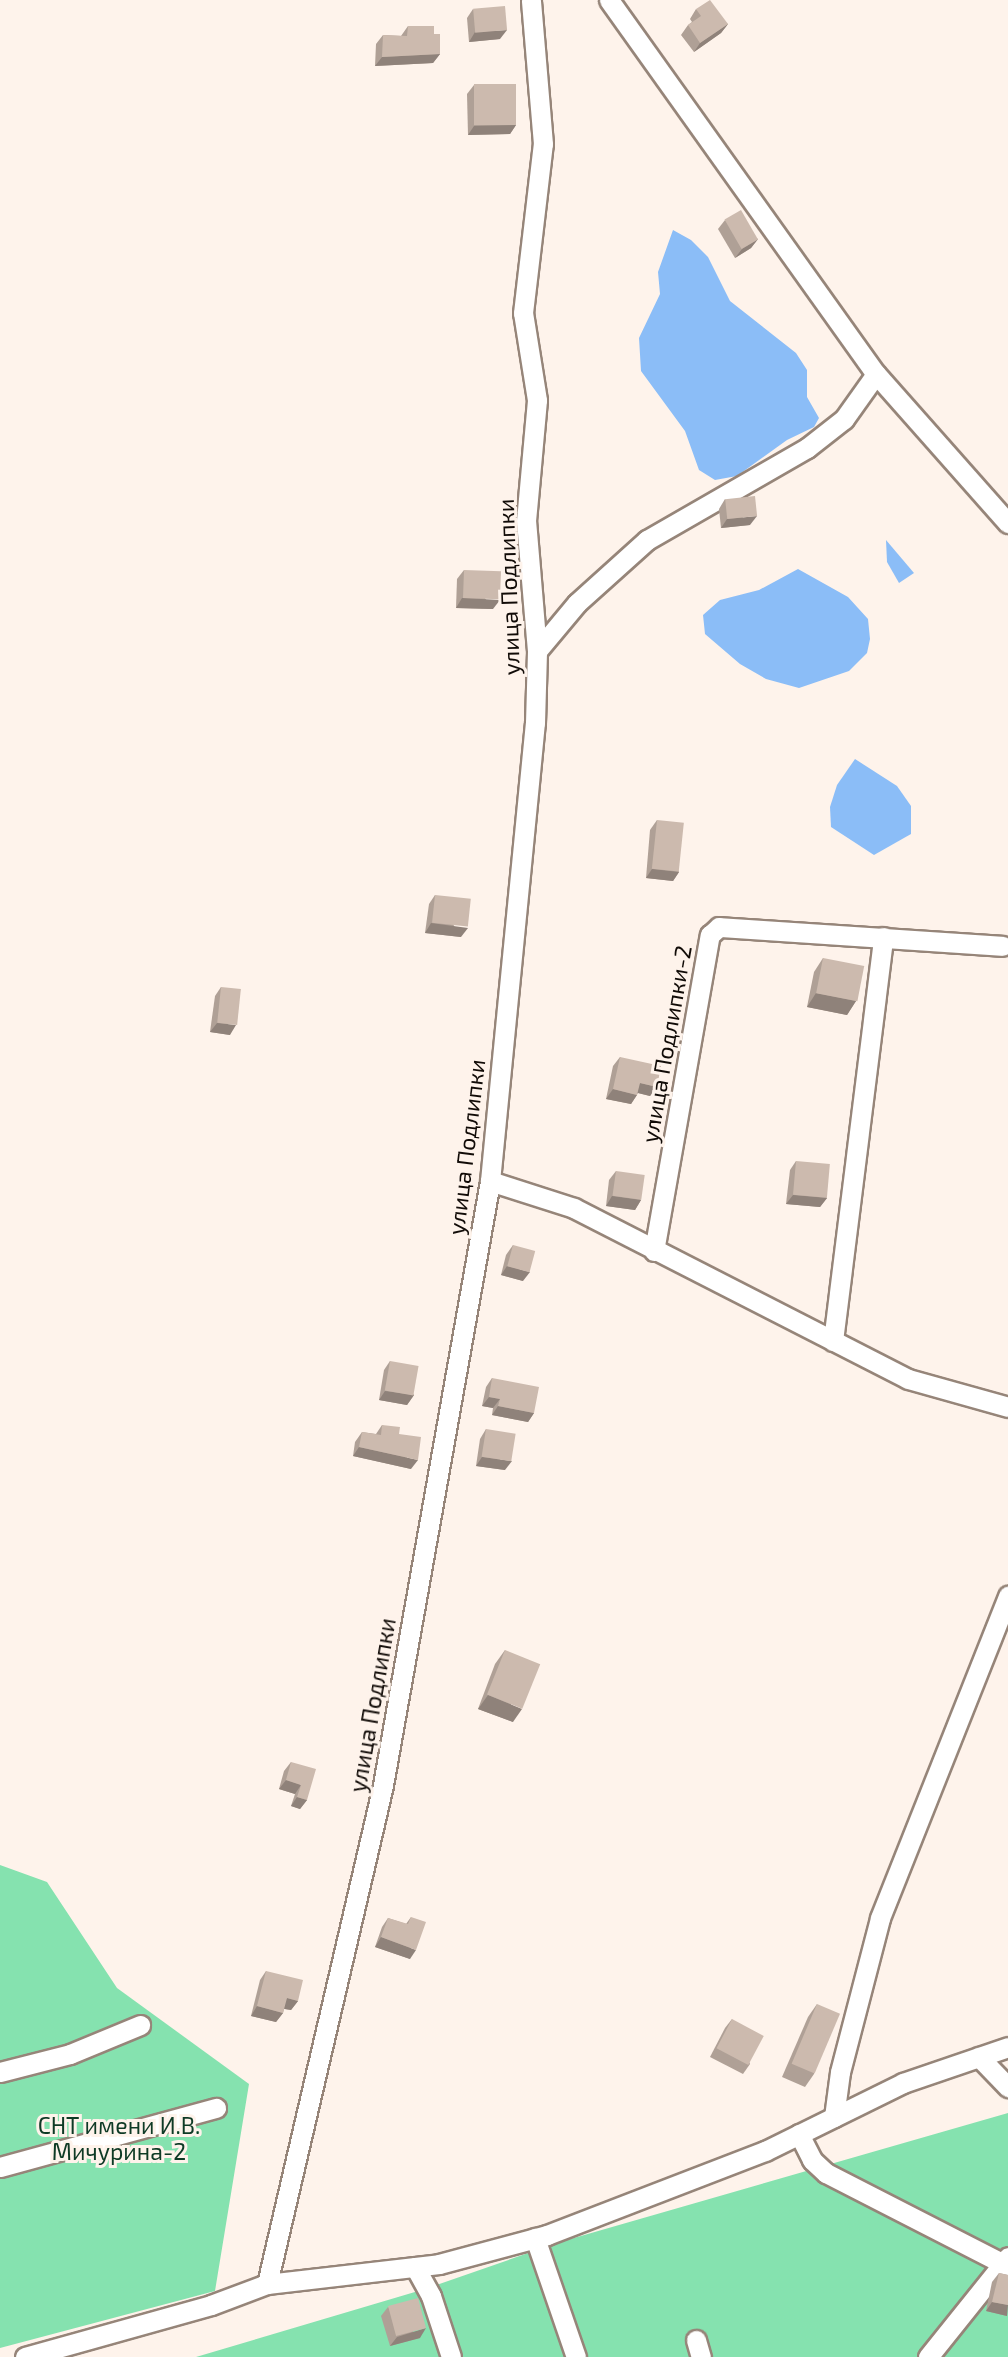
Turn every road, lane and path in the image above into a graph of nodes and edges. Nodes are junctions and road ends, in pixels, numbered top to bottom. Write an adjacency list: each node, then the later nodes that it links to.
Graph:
1 (531, 0): 5 (street, улица Подлипки)
2 (609, 0): 3 (street)
3 (876, 374): 4 (street); 5 (street)
4 (1008, 523)
5 (537, 651): 8 (street, улица Подлипки)
6 (883, 937): 7 (street, улица Подлипки-2); 9 (street, улица Подлипки-2); 10 (street)
7 (1002, 946)
8 (490, 1181): 9 (street); 25 (street, улица Подлипки)
9 (654, 1251): 10 (street)
10 (833, 1341): 11 (street)
11 (1008, 1407)
12 (1008, 1596): 19 (street)
13 (141, 2025): 16 (street)
14 (1008, 2047): 15 (street)
15 (979, 2057): 17 (street); 19 (street)
16 (0, 2073)
17 (1008, 2087)
18 (216, 2108): 21 (street)
19 (834, 2118): 20 (street)
20 (799, 2134): 22 (street); 23 (street)
21 (0, 2167)
22 (535, 2238): 24 (street); 29 (street)
23 (1007, 2263): 26 (street)
24 (415, 2267): 25 (street); 28 (street)
25 (267, 2284): 27 (street)
26 (932, 2355)
27 (25, 2357)
28 (451, 2357)
29 (576, 2357)

